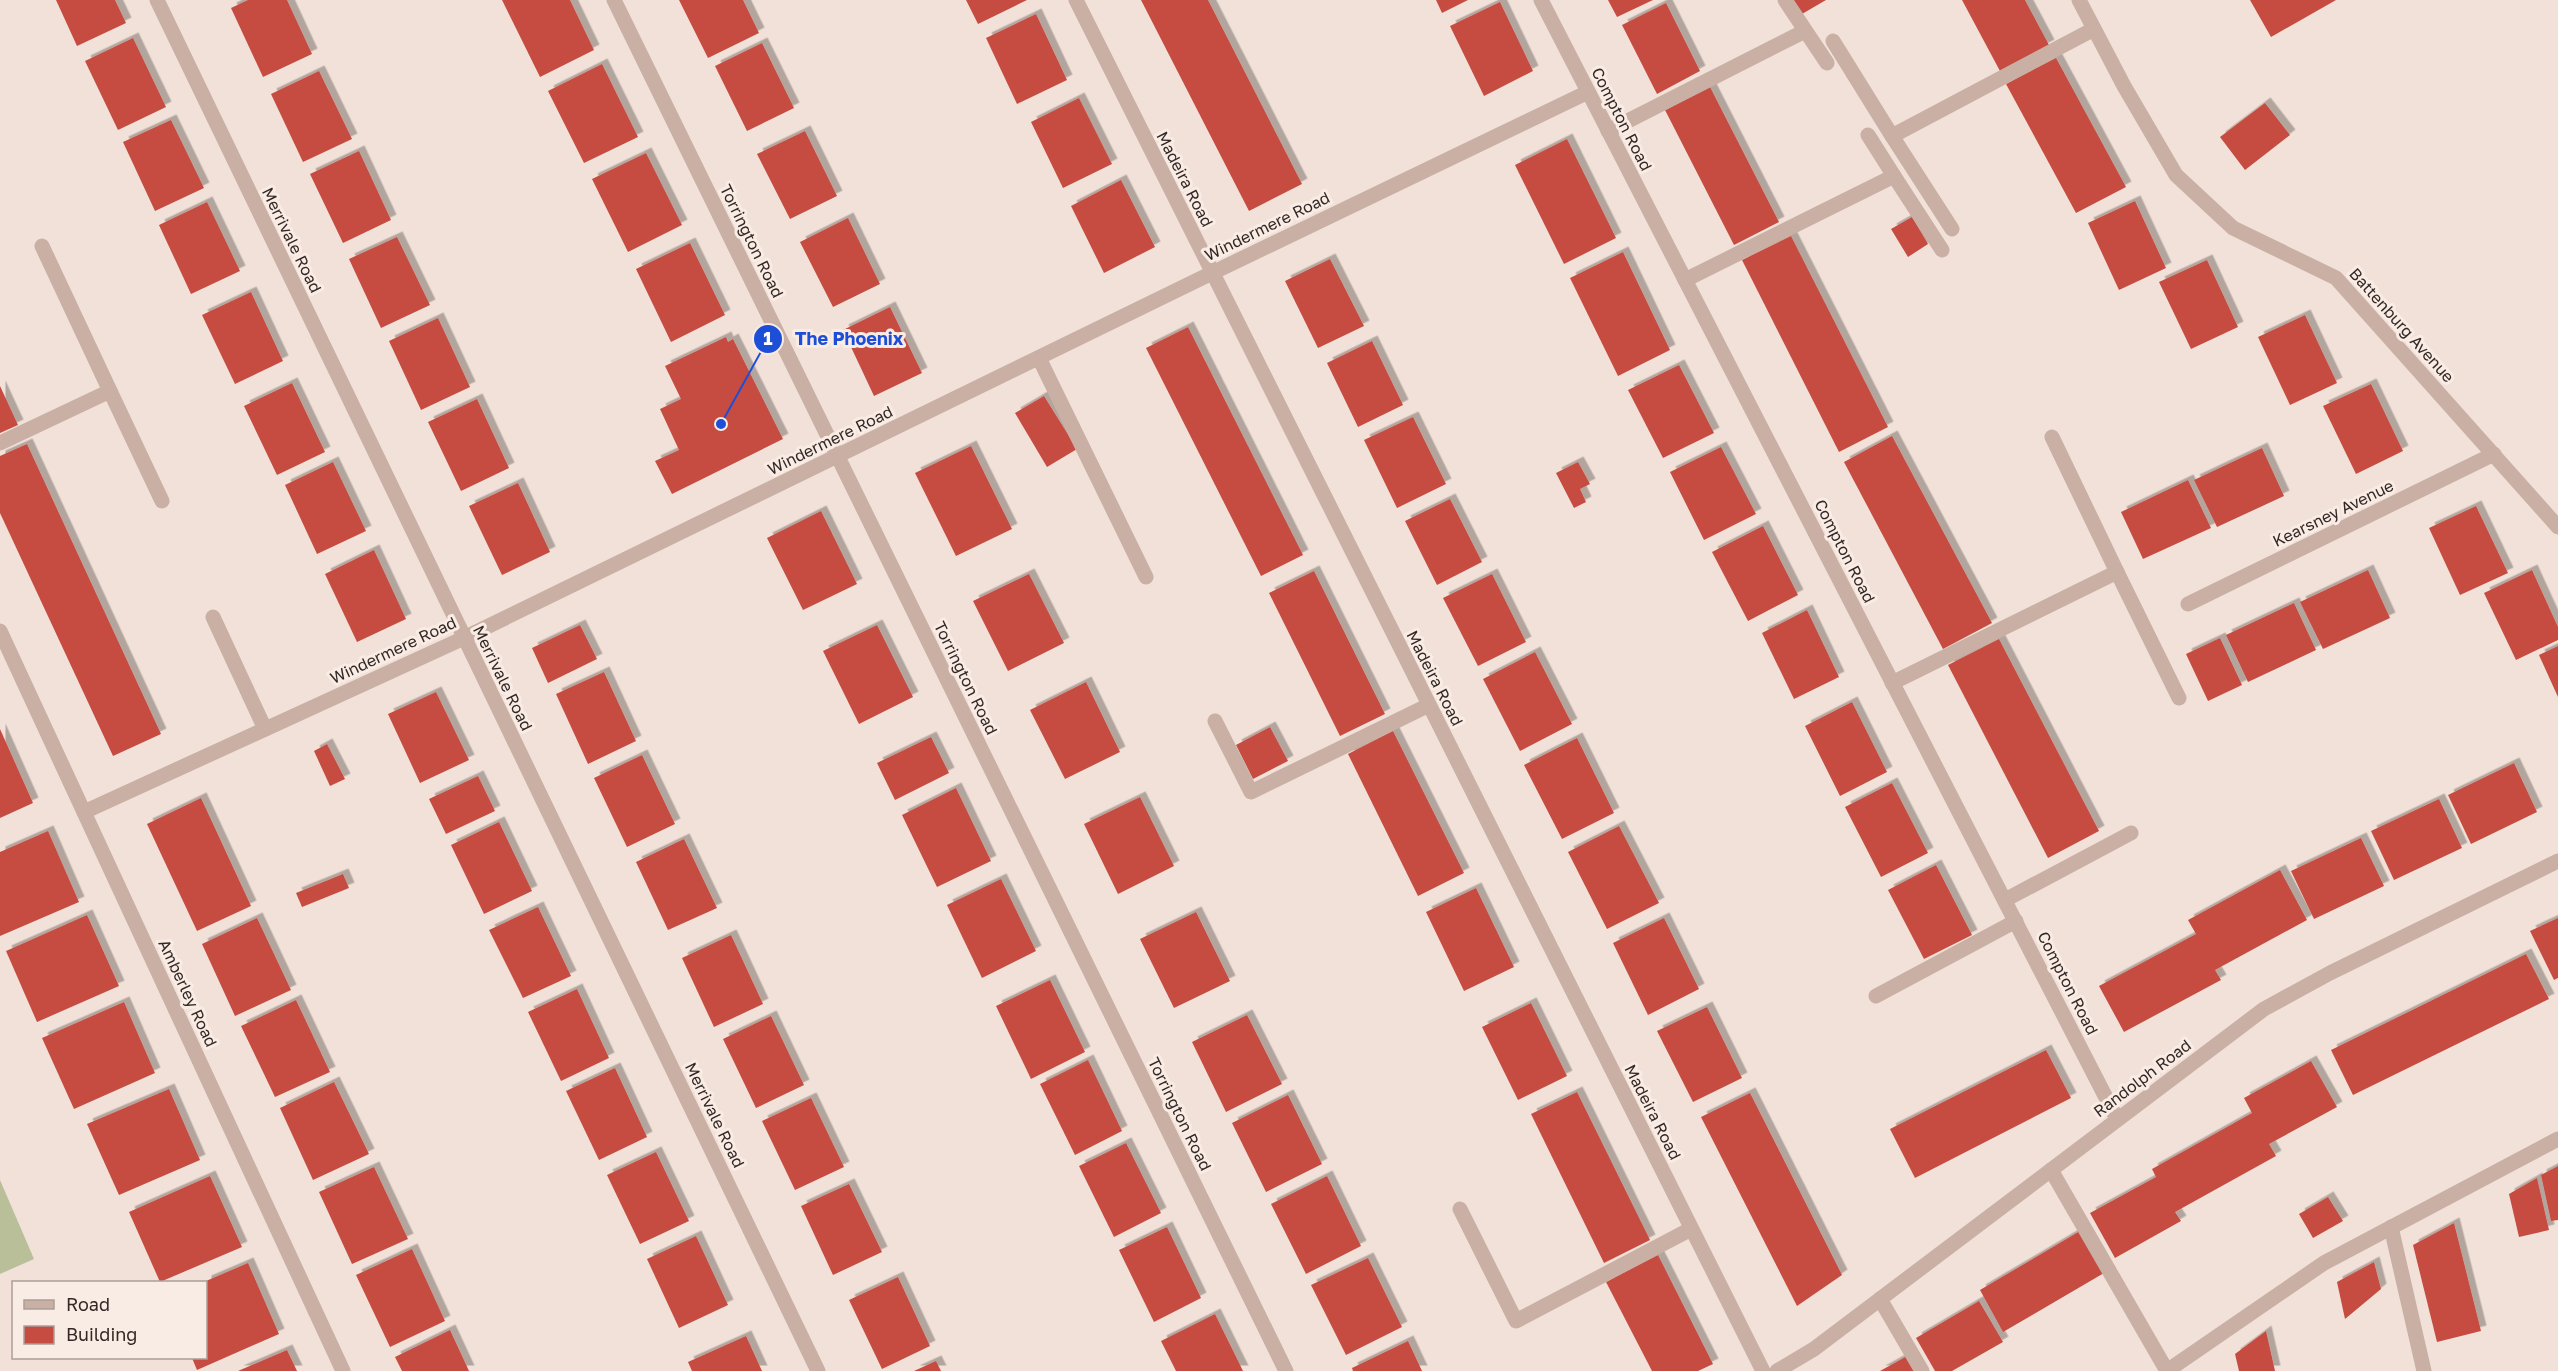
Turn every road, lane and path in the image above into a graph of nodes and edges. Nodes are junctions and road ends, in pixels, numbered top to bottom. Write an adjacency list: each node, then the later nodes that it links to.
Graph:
1 (156, 0): 34 (street, Merrivale Road)
2 (614, 0): 26 (street, Torrington Road)
3 (1076, 0): 19 (street, Madeira Road)
4 (1541, 0): 11 (street, Compton Road)
5 (1785, 0): 8 (street)
6 (2079, 0): 7 (street, Battenburg Avenue)
7 (2094, 29): 14 (street); 25 (street, Battenburg Avenue)
8 (1805, 31): 10 (street); 12 (street)
9 (1833, 41): 14 (street)
10 (1827, 63)
11 (1588, 92): 12 (street, Compton Road); 19 (street, Windermere Road)
12 (1608, 131): 20 (street, Compton Road)
13 (1868, 135): 15 (street)
14 (1892, 136): 16 (street)
15 (1894, 176): 18 (street); 20 (street)
16 (1952, 230)
17 (42, 246): 22 (street)
18 (1942, 250)
19 (1212, 273): 21 (street, Windermere Road); 37 (street, Madeira Road)
20 (1685, 280): 35 (street, Compton Road)
21 (1039, 357): 26 (street, Windermere Road); 30 (street)
22 (110, 391): 24 (street); 27 (street)
23 (2052, 437): 29 (street)
24 (0, 443)
25 (2494, 453): 28 (street, Battenburg Avenue); 31 (street, Kearsney Avenue)
26 (838, 456): 34 (street, Windermere Road); 55 (street, Torrington Road)
27 (162, 501)
28 (2558, 527)
29 (2117, 572): 35 (street); 36 (street)
30 (1146, 578)
31 (2188, 604)
32 (213, 617): 39 (street)
33 (0, 631): 40 (street, Amberley Road)
34 (464, 638): 39 (street, Windermere Road); 54 (street, Merrivale Road)
35 (1892, 682): 43 (street, Compton Road)
36 (2179, 698)
37 (1428, 705): 38 (street); 51 (street, Madeira Road)
38 (1215, 721)
39 (266, 729): 40 (street, Windermere Road)
40 (84, 812): 53 (street, Amberley Road)
41 (2131, 832): 43 (street)
42 (2558, 861): 46 (street, Randolph Road)
43 (2005, 900): 44 (street, Compton Road)
44 (2016, 921): 45 (street); 46 (street, Compton Road)
45 (1875, 996)
46 (2117, 1119): 48 (street, Randolph Road)
47 (2558, 1139): 50 (street)
48 (2051, 1170): 52 (street, Randolph Road); 59 (street)
49 (1460, 1209): 51 (street)
50 (2391, 1227): 59 (street); 60 (street)
51 (1691, 1229): 56 (street, Madeira Road)
52 (1880, 1299): 57 (street, Randolph Road); 58 (street)
53 (344, 1371)
54 (818, 1371)
55 (1286, 1371)
56 (1763, 1371)
57 (1777, 1371)
58 (1922, 1371)
59 (2167, 1371)
60 (2424, 1371)

